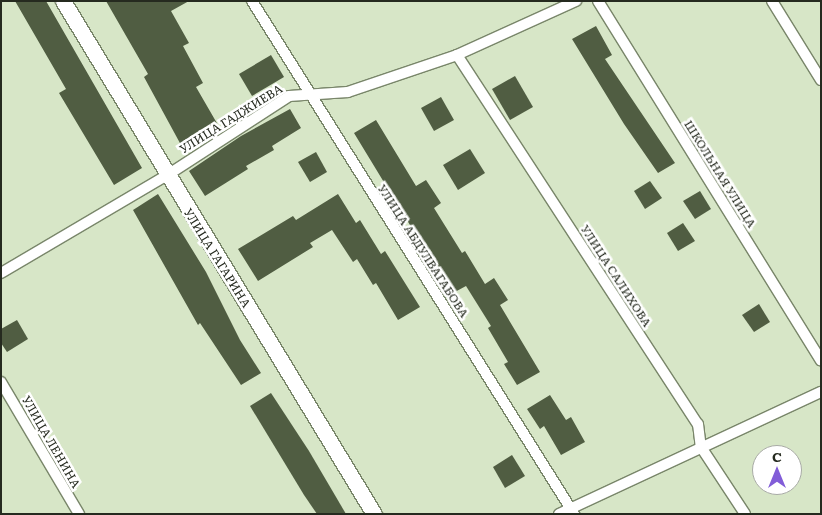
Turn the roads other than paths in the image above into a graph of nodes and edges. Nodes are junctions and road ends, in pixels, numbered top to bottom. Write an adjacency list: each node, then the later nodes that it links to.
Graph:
1 (63, 1): 9 (street, УЛИЦА ГАГАРИНА)
2 (252, 1): 8 (street, УЛИЦА АБДУЛВАГАБОВА)
3 (576, 1): 6 (street, УЛИЦА ГАДЖИЕВА)
4 (598, 1): 11 (street, ШКОЛЬНАЯ УЛИЦА)
5 (772, 1): 7 (street)
6 (457, 55): 8 (street, УЛИЦА ГАДЖИЕВА); 14 (street, УЛИЦА САЛИХОВА)
7 (821, 80)
8 (308, 94): 9 (street, УЛИЦА ГАДЖИЕВА); 15 (street, УЛИЦА АБДУЛВАГАБОВА)
9 (166, 176): 10 (street, УЛИЦА ГАДЖИЕВА); 17 (street, УЛИЦА ГАГАРИНА)
10 (1, 273)
11 (821, 361)
12 (1, 382): 16 (street, УЛИЦА ЛЕНИНА)
13 (821, 392): 14 (street)
14 (701, 447): 15 (street); 19 (street, УЛИЦА САЛИХОВА)
15 (571, 510): 18 (street)
16 (79, 514)
17 (374, 514)
18 (559, 514)
19 (745, 514)

